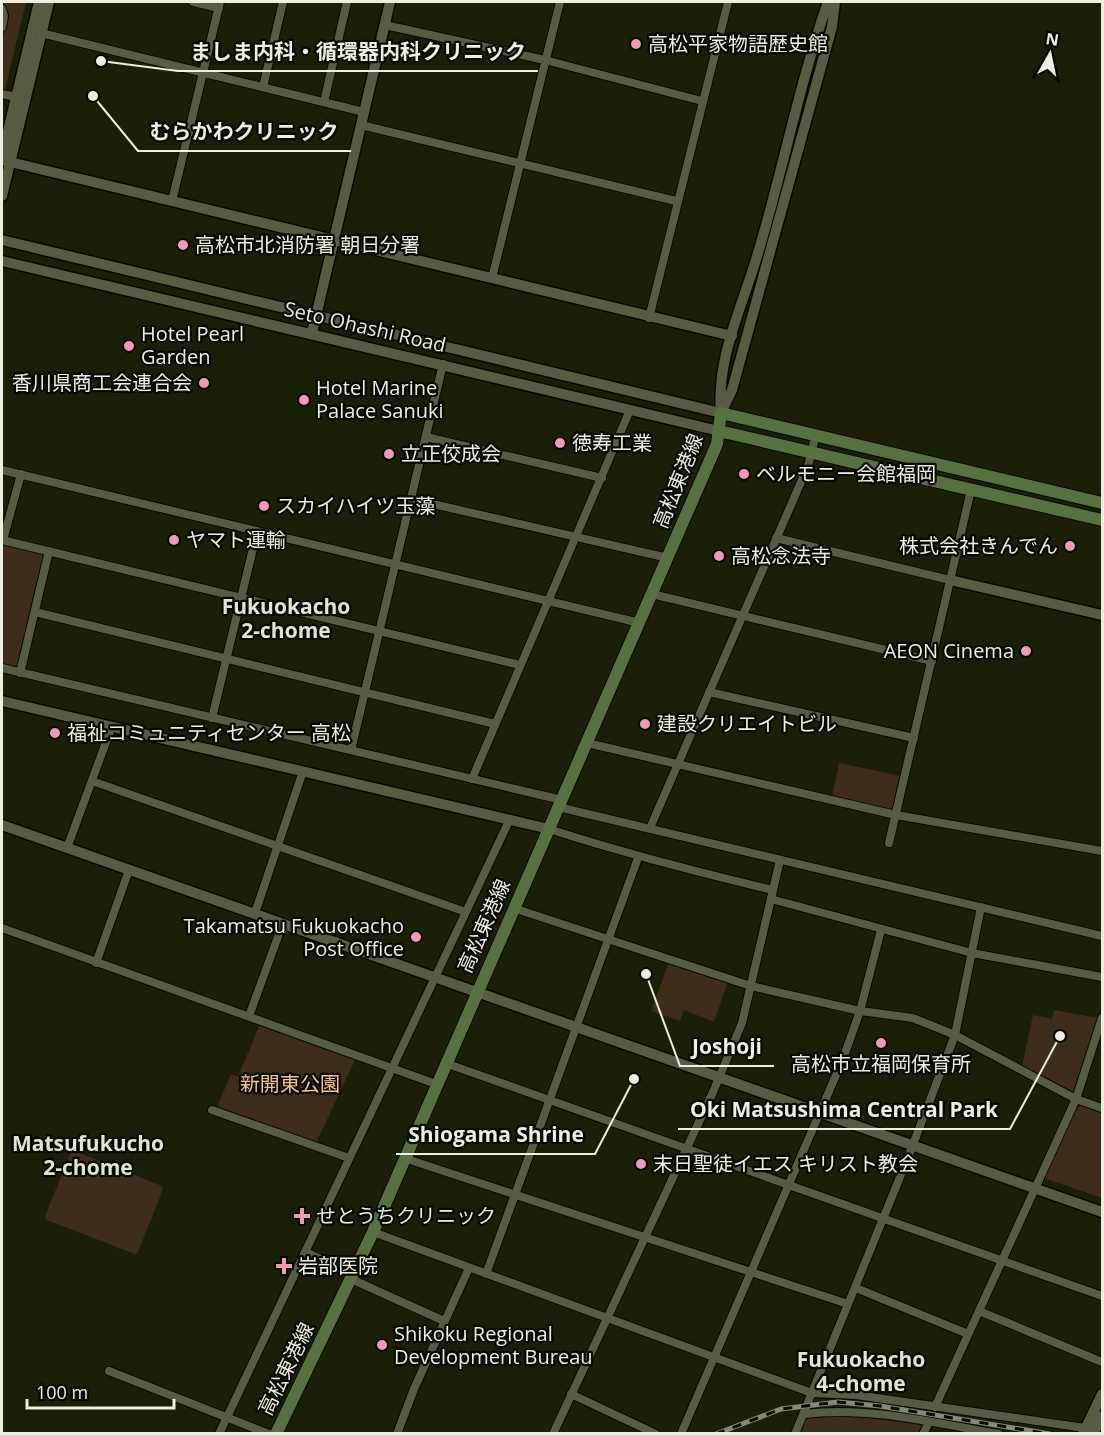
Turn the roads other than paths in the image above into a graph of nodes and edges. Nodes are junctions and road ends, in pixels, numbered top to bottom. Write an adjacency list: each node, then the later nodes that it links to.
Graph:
1 (39, 2): 20 (street)
2 (49, 2): 15 (street)
3 (193, 2): 11 (street)
4 (284, 2): 18 (street)
5 (347, 2): 22 (street)
6 (390, 2): 13 (street)
7 (560, 2): 16 (street)
8 (728, 2): 21 (street)
9 (828, 2): 37 (street)
10 (835, 2): 40 (street)
11 (220, 5): 17 (street)
12 (2, 8): 14 (street)
13 (385, 25): 16 (street); 23 (street)
14 (2, 27)
15 (41, 33): 17 (street); 20 (street)
16 (545, 60): 21 (street); 26 (street)
17 (203, 73): 18 (street); 28 (street)
18 (263, 87): 22 (street)
19 (2, 94): 20 (street)
20 (20, 98): 25 (street)
21 (702, 101): 29 (street)
22 (324, 102): 23 (street)
23 (364, 112): 24 (street)
24 (361, 125): 26 (street); 31 (street)
25 (4, 159): 27 (street); 28 (street)
26 (519, 164): 29 (street); 33 (street)
27 (2, 196)
28 (172, 201): 31 (street)
29 (676, 201): 35 (street)
30 (2, 240): 34 (street, Seto Ohashi Road)
31 (333, 240): 33 (street); 34 (street)
32 (2, 261): 36 (street, Seto Ohashi Road)
33 (492, 278): 35 (street)
34 (316, 316): 36 (street); 40 (street, Seto Ohashi Road)
35 (649, 318): 37 (street)
36 (312, 333): 38 (street, Seto Ohashi Road)
37 (732, 336): 40 (street)
38 (443, 364): 39 (street, Seto Ohashi Road); 43 (street)
39 (630, 410): 41 (street, Seto Ohashi Road); 47 (street)
40 (721, 413): 41 (main road, 高松東港線); 42 (main road, 高松東港線)
41 (719, 431): 44 (main road, 高松東港線); 57 (main road, 高松東港線)
42 (816, 434): 44 (street); 50 (main road, 高松東港線)
43 (426, 437): 47 (street); 49 (street)
44 (812, 452): 48 (main road, 高松東港線); 54 (street)
45 (2, 470): 46 (street)
46 (21, 474): 52 (street); 55 (street)
47 (602, 478): 53 (street)
48 (971, 489): 51 (main road, 高松東港線); 59 (street)
49 (411, 499): 53 (street); 58 (street)
50 (1102, 503)
51 (1102, 520)
52 (257, 532): 58 (street); 61 (street)
53 (576, 538): 57 (street); 62 (street)
54 (776, 538): 59 (street); 65 (street)
55 (2, 540): 56 (street)
56 (49, 551): 61 (street); 63 (street)
57 (668, 558): 60 (main road, 高松東港線)
58 (395, 565): 62 (street); 67 (street)
59 (950, 580): 64 (street); 69 (street)
60 (652, 594): 65 (street); 66 (main road, 高松東港線)
61 (241, 598): 67 (street); 68 (street)
62 (548, 602): 66 (street); 70 (street)
63 (35, 612): 68 (street); 72 (street)
64 (1102, 615)
65 (742, 616): 69 (street); 73 (street)
66 (640, 623): 80 (main road, 高松東港線)
67 (379, 631): 70 (street); 74 (street)
68 (227, 659): 74 (street); 76 (street)
69 (932, 661): 79 (street)
70 (520, 665): 77 (street)
71 (2, 669): 72 (street)
72 (20, 673): 76 (street)
73 (709, 692): 79 (street); 82 (street)
74 (364, 693): 77 (street); 81 (street)
75 (2, 701): 78 (street)
76 (212, 718): 81 (street)
77 (495, 724): 84 (street)
78 (112, 726): 83 (street); 85 (street)
79 (914, 738): 87 (street)
80 (587, 743): 82 (street); 86 (main road, 高松東港線)
81 (351, 750): 84 (street)
82 (676, 765): 87 (street); 90 (street)
83 (303, 771): 88 (street); 93 (street)
84 (472, 779): 86 (street)
85 (92, 781): 93 (street); 94 (street)
86 (560, 804): 90 (street); 91 (main road, 高松東港線)
87 (896, 814): 92 (street); 95 (street)
88 (510, 819): 91 (street); 102 (street)
89 (2, 825): 94 (street)
90 (650, 828): 97 (street)
91 (549, 829): 96 (street); 101 (main road, 高松東港線)
92 (889, 843)
93 (279, 846): 102 (street); 103 (street)
94 (67, 848): 98 (street)
95 (1102, 852)
96 (638, 858): 99 (street); 108 (street)
97 (780, 860): 99 (street); 100 (street)
98 (129, 870): 103 (street); 110 (street)
99 (772, 894): 106 (street); 113 (street)
100 (981, 907): 107 (street); 109 (street)
101 (513, 908): 108 (street); 114 (main road, 高松東港線)
102 (466, 912): 112 (street)
103 (255, 913): 104 (street)
104 (283, 923): 112 (street); 116 (street)
105 (2, 928): 110 (street)
106 (881, 930): 109 (street); 115 (street)
107 (1102, 936)
108 (608, 940): 113 (street); 118 (street)
109 (972, 953): 111 (street); 119 (street)
110 (96, 963): 116 (street)
111 (1102, 976)
112 (434, 977): 114 (street); 121 (street)
113 (751, 986): 115 (street); 122 (street)
114 (476, 991): 118 (street); 120 (main road, 高松東港線)
115 (860, 1011): 119 (street); 128 (street)
116 (249, 1016): 121 (street)
117 (1102, 1018): 124 (street)
118 (576, 1027): 122 (street); 125 (street)
119 (955, 1035): 124 (street); 129 (street)
120 (445, 1063): 123 (main road, 高松東港線); 125 (street)
121 (392, 1066): 123 (street); 131 (street)
122 (720, 1077): 128 (street); 130 (street)
123 (436, 1084): 132 (main road, 高松東港線)
124 (1076, 1099): 126 (street); 134 (street)
125 (549, 1102): 130 (street); 135 (street)
126 (1102, 1108)
127 (212, 1110): 131 (street)
128 (821, 1112): 129 (street); 133 (street)
129 (914, 1145): 134 (street); 137 (street)
130 (685, 1150): 133 (street); 139 (street)
131 (349, 1158): 140 (street)
132 (404, 1158): 135 (street); 138 (main road, 高松東港線)
133 (789, 1186): 137 (street); 143 (street)
134 (1035, 1188): 136 (street); 141 (street)
135 (514, 1195): 139 (street); 144 (street)
136 (1102, 1212)
137 (883, 1219): 141 (street); 146 (street)
138 (373, 1232): 142 (street); 145 (main road, 高松東港線)
139 (645, 1238): 143 (street); 150 (street)
140 (305, 1252): 145 (street); 162 (street)
141 (1002, 1260): 147 (street); 149 (street)
142 (469, 1268): 144 (street); 151 (street)
143 (752, 1272): 148 (street); 153 (street)
144 (486, 1274): 150 (street)
145 (352, 1276): 151 (street); 167 (main road, 高松東港線)
146 (856, 1288): 148 (street); 152 (street)
147 (1102, 1296)
148 (849, 1304): 157 (street)
149 (979, 1311): 152 (street); 154 (street)
150 (607, 1318): 153 (street); 156 (street)
151 (444, 1321): 168 (street)
152 (968, 1334): 159 (street)
153 (714, 1358): 157 (street); 171 (street)
154 (1102, 1362)
155 (109, 1371): 162 (street)
156 (571, 1394): 169 (street); 170 (street)
157 (812, 1394): 159 (street); 160 (street)
158 (1102, 1394): 164 (street)
159 (935, 1407): 164 (street)
160 (804, 1414): 163 (street); 172 (street)
161 (1102, 1416): 164 (street)
162 (227, 1417): 165 (street); 166 (street)
163 (928, 1422): 173 (street); 174 (street)
164 (1092, 1431)
165 (219, 1434)
166 (268, 1434)
167 (276, 1434)
168 (397, 1434)
169 (553, 1434)
170 (656, 1434)
171 (681, 1434)
172 (795, 1434)
173 (923, 1434)
174 (999, 1434)

